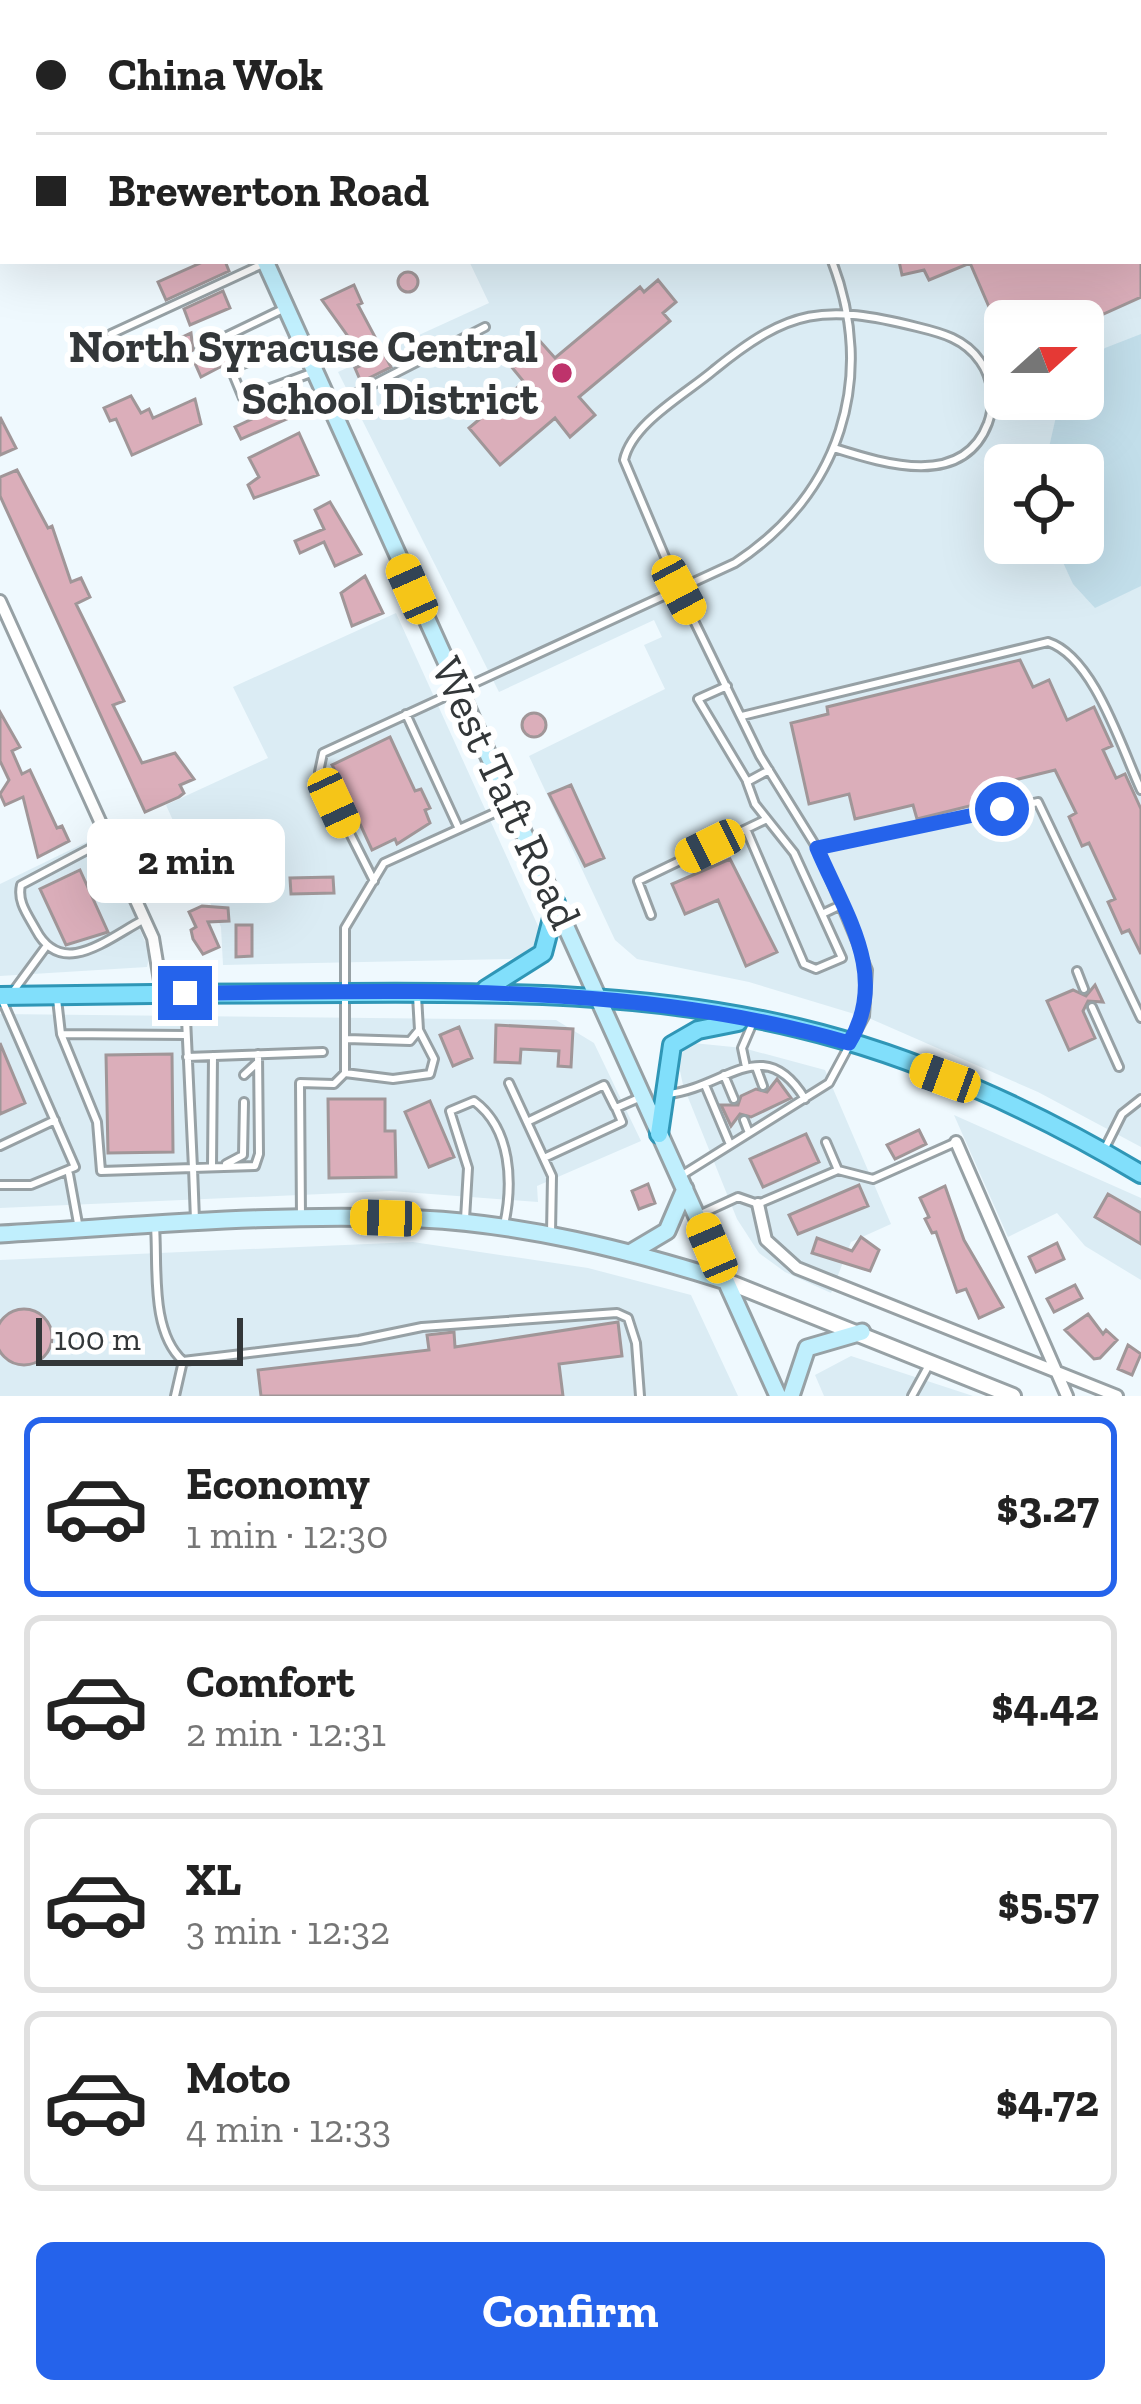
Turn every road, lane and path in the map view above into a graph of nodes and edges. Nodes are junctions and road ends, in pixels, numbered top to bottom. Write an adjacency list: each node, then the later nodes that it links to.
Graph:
1 (261, 264): 7 (lane)
2 (266, 264): 4 (main road, West Taft Road)
3 (833, 264): 5 (lane)
4 (286, 308): 8 (main road, West Taft Road); 9 (lane)
5 (848, 310): 12 (lane); 12 (lane); 13 (lane)
6 (485, 327): 11 (lane)
7 (111, 334)
8 (300, 340): 10 (main road, West Taft Road); 10 (lane)
9 (200, 350)
10 (314, 371): 11 (main road, West Taft Road)
11 (330, 406): 16 (main road, West Taft Road)
12 (835, 448): 13 (lane)
13 (679, 590): 15 (lane); 16 (lane)
14 (0, 601): 26 (street)
15 (728, 686): 18 (lane); 20 (lane)
16 (458, 692): 17 (lane); 22 (main road, West Taft Road)
17 (406, 714): 24 (lane); 28 (lane)
18 (741, 716): 19 (lane); 21 (lane)
19 (769, 770): 20 (lane); 27 (lane)
20 (747, 782): 23 (lane)
21 (1141, 790)
22 (511, 806): 24 (lane); 29 (main road, West Taft Road)
23 (767, 819): 25 (lane); 31 (lane)
24 (459, 829): 28 (lane)
25 (746, 829): 31 (lane); 32 (lane)
26 (109, 838): 33 (street); 34 (lane)
27 (817, 848): 30 (lane); 46 (lane)
28 (374, 881): 37 (lane)
29 (556, 903): 39 (main road); 44 (main road, West Taft Road)
30 (841, 905): 31 (lane); 52 (lane)
31 (822, 914)
32 (651, 915)
33 (145, 919): 34 (lane); 41 (street)
34 (45, 948): 43 (lane)
35 (1077, 971): 36 (lane)
36 (1084, 989)
37 (348, 992): 38 (main road); 40 (main road); 51 (lane)
38 (416, 992): 39 (main road); 48 (lane)
39 (479, 992): 44 (main road)
40 (185, 993): 41 (main road); 50 (lane)
41 (162, 994): 42 (main road)
42 (56, 995): 43 (main road); 49 (lane)
43 (4, 996): 74 (lane)
44 (599, 998): 47 (main road); 66 (main road, West Taft Road)
45 (1093, 1007): 58 (lane)
46 (1141, 1018)
47 (752, 1019): 52 (main road); 57 (lane); 65 (main road)
48 (419, 1030): 51 (lane); 59 (lane)
49 (61, 1034): 50 (lane); 87 (lane)
50 (186, 1035): 55 (lane)
51 (346, 1039): 59 (lane)
52 (849, 1043): 68 (lane); 83 (main road)
53 (323, 1052): 56 (lane)
54 (213, 1056): 55 (lane); 56 (lane); 86 (lane)
55 (187, 1057): 87 (lane)
56 (258, 1058): 60 (lane); 85 (lane)
57 (751, 1066): 61 (lane); 64 (lane); 68 (lane)
58 (1119, 1067)
59 (345, 1073): 95 (lane)
60 (244, 1075)
61 (724, 1075): 63 (lane); 67 (lane)
62 (509, 1083): 76 (lane)
63 (705, 1085): 65 (lane); 81 (lane)
64 (763, 1085)
65 (664, 1094): 78 (main road)
66 (643, 1096): 72 (lane); 78 (main road, West Taft Road)
67 (734, 1099)
68 (806, 1099): 73 (lane)
69 (1141, 1099): 83 (lane)
70 (244, 1102): 85 (lane)
71 (772, 1107): 73 (lane)
72 (616, 1108): 76 (lane); 84 (lane)
73 (776, 1117): 77 (lane)
74 (55, 1120): 82 (lane); 89 (lane)
75 (744, 1120): 77 (lane)
76 (527, 1122): 84 (lane)
77 (749, 1132): 81 (lane)
78 (659, 1134): 91 (main road, West Taft Road)
79 (826, 1142): 88 (lane)
80 (956, 1142): 88 (lane); 108 (street)
81 (730, 1144): 91 (lane)
82 (0, 1146)
83 (1103, 1152): 90 (main road)
84 (544, 1158): 102 (lane)
85 (223, 1166): 86 (lane)
86 (212, 1167): 87 (lane)
87 (193, 1168): 96 (lane)
88 (838, 1170): 93 (lane)
89 (69, 1174): 92 (lane); 100 (lane)
90 (1141, 1174)
91 (682, 1183): 94 (main road, West Taft Road); 103 (main road)
92 (0, 1185)
93 (758, 1204): 94 (lane); 108 (street)
94 (698, 1215): 104 (main road, West Taft Road)
95 (302, 1219): 96 (main road); 97 (main road)
96 (196, 1223): 98 (main road)
97 (465, 1223): 99 (main road); 99 (lane)
98 (155, 1226): 100 (main road); 106 (lane)
99 (504, 1228): 102 (main road)
100 (79, 1230): 101 (main road)
101 (0, 1234)
102 (551, 1237): 103 (main road)
103 (630, 1253): 104 (main road)
104 (726, 1281): 105 (street); 111 (main road, West Taft Road)
105 (862, 1332): 107 (street); 112 (main road)
106 (183, 1361): 109 (lane); 110 (lane)
107 (931, 1361): 113 (lane); 114 (street)
108 (1059, 1373): 115 (street); 116 (street)
109 (175, 1396)
110 (640, 1396)
111 (778, 1396)
112 (791, 1396)
113 (912, 1396)
114 (1013, 1396)
115 (1066, 1396)
116 (1117, 1396)

